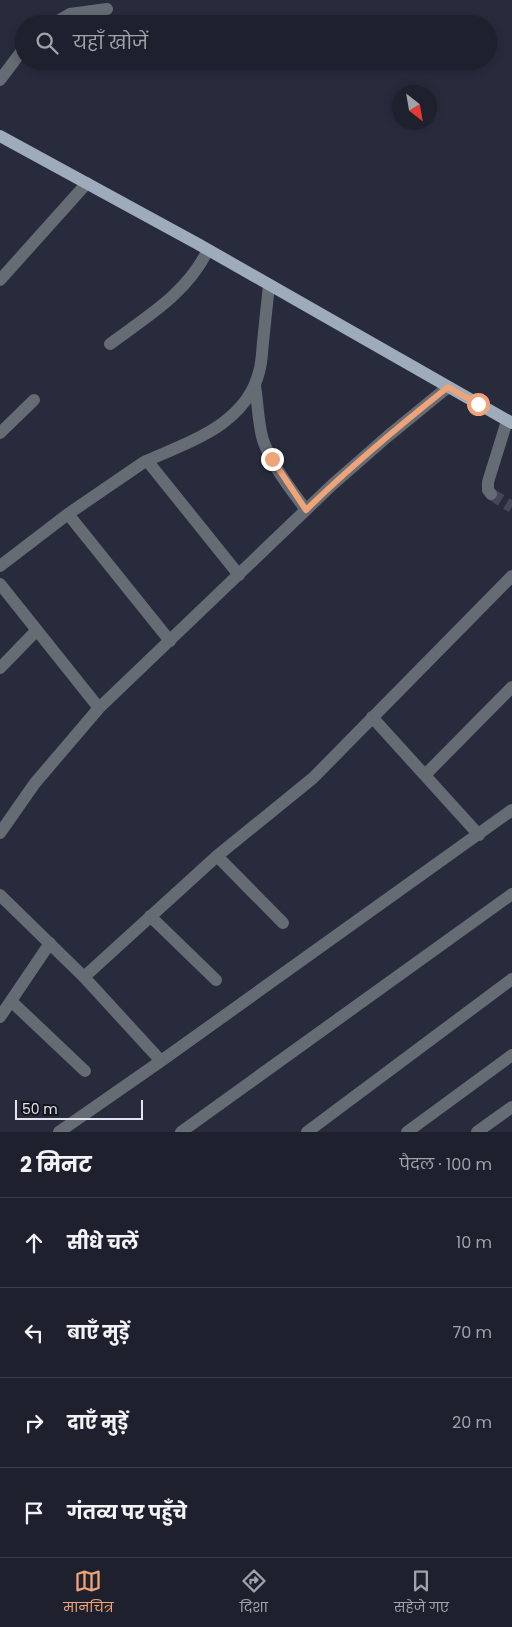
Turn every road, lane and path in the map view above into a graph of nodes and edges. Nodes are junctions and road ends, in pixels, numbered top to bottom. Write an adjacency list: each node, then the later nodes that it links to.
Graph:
1 (107, 9): 2 (street)
2 (68, 15)
3 (15, 60): 4 (street)
4 (0, 80)
5 (0, 136): 6 (main road)
6 (87, 183): 7 (main road); 8 (street)
7 (208, 250): 9 (main road); 10 (street)
8 (0, 280)
9 (269, 285): 11 (street); 12 (main road)
10 (110, 344)
11 (255, 386): 16 (street); 18 (street)
12 (448, 387): 14 (main road); 18 (street)
13 (34, 400): 15 (street)
14 (510, 422): 17 (street)
15 (0, 433)
16 (144, 462): 19 (street); 21 (street)
17 (491, 494)
18 (306, 510): 21 (street)
19 (68, 514): 20 (street); 25 (street)
20 (0, 566)
21 (239, 575): 25 (street)
22 (512, 576): 29 (street)
23 (0, 584): 24 (street)
24 (37, 630): 26 (street); 28 (street)
25 (170, 641): 28 (street)
26 (0, 668)
27 (512, 687): 30 (street)
28 (99, 708): 32 (street)
29 (372, 717): 30 (street); 34 (street)
30 (425, 775): 33 (street)
31 (512, 810): 33 (street)
32 (0, 833)
33 (479, 834): 46 (street)
34 (217, 856): 37 (street); 38 (street)
35 (512, 894): 50 (street)
36 (0, 895): 39 (street)
37 (150, 916): 40 (street); 41 (street)
38 (283, 923)
39 (50, 943): 40 (street); 43 (street)
40 (84, 977): 46 (street)
41 (216, 980)
42 (512, 980): 51 (street)
43 (11, 1001): 44 (street); 47 (street)
44 (0, 1017)
45 (512, 1055): 52 (street)
46 (161, 1061): 49 (street)
47 (85, 1072)
48 (512, 1107): 53 (street)
49 (58, 1132)
50 (181, 1132)
51 (307, 1132)
52 (406, 1132)
53 (477, 1132)

